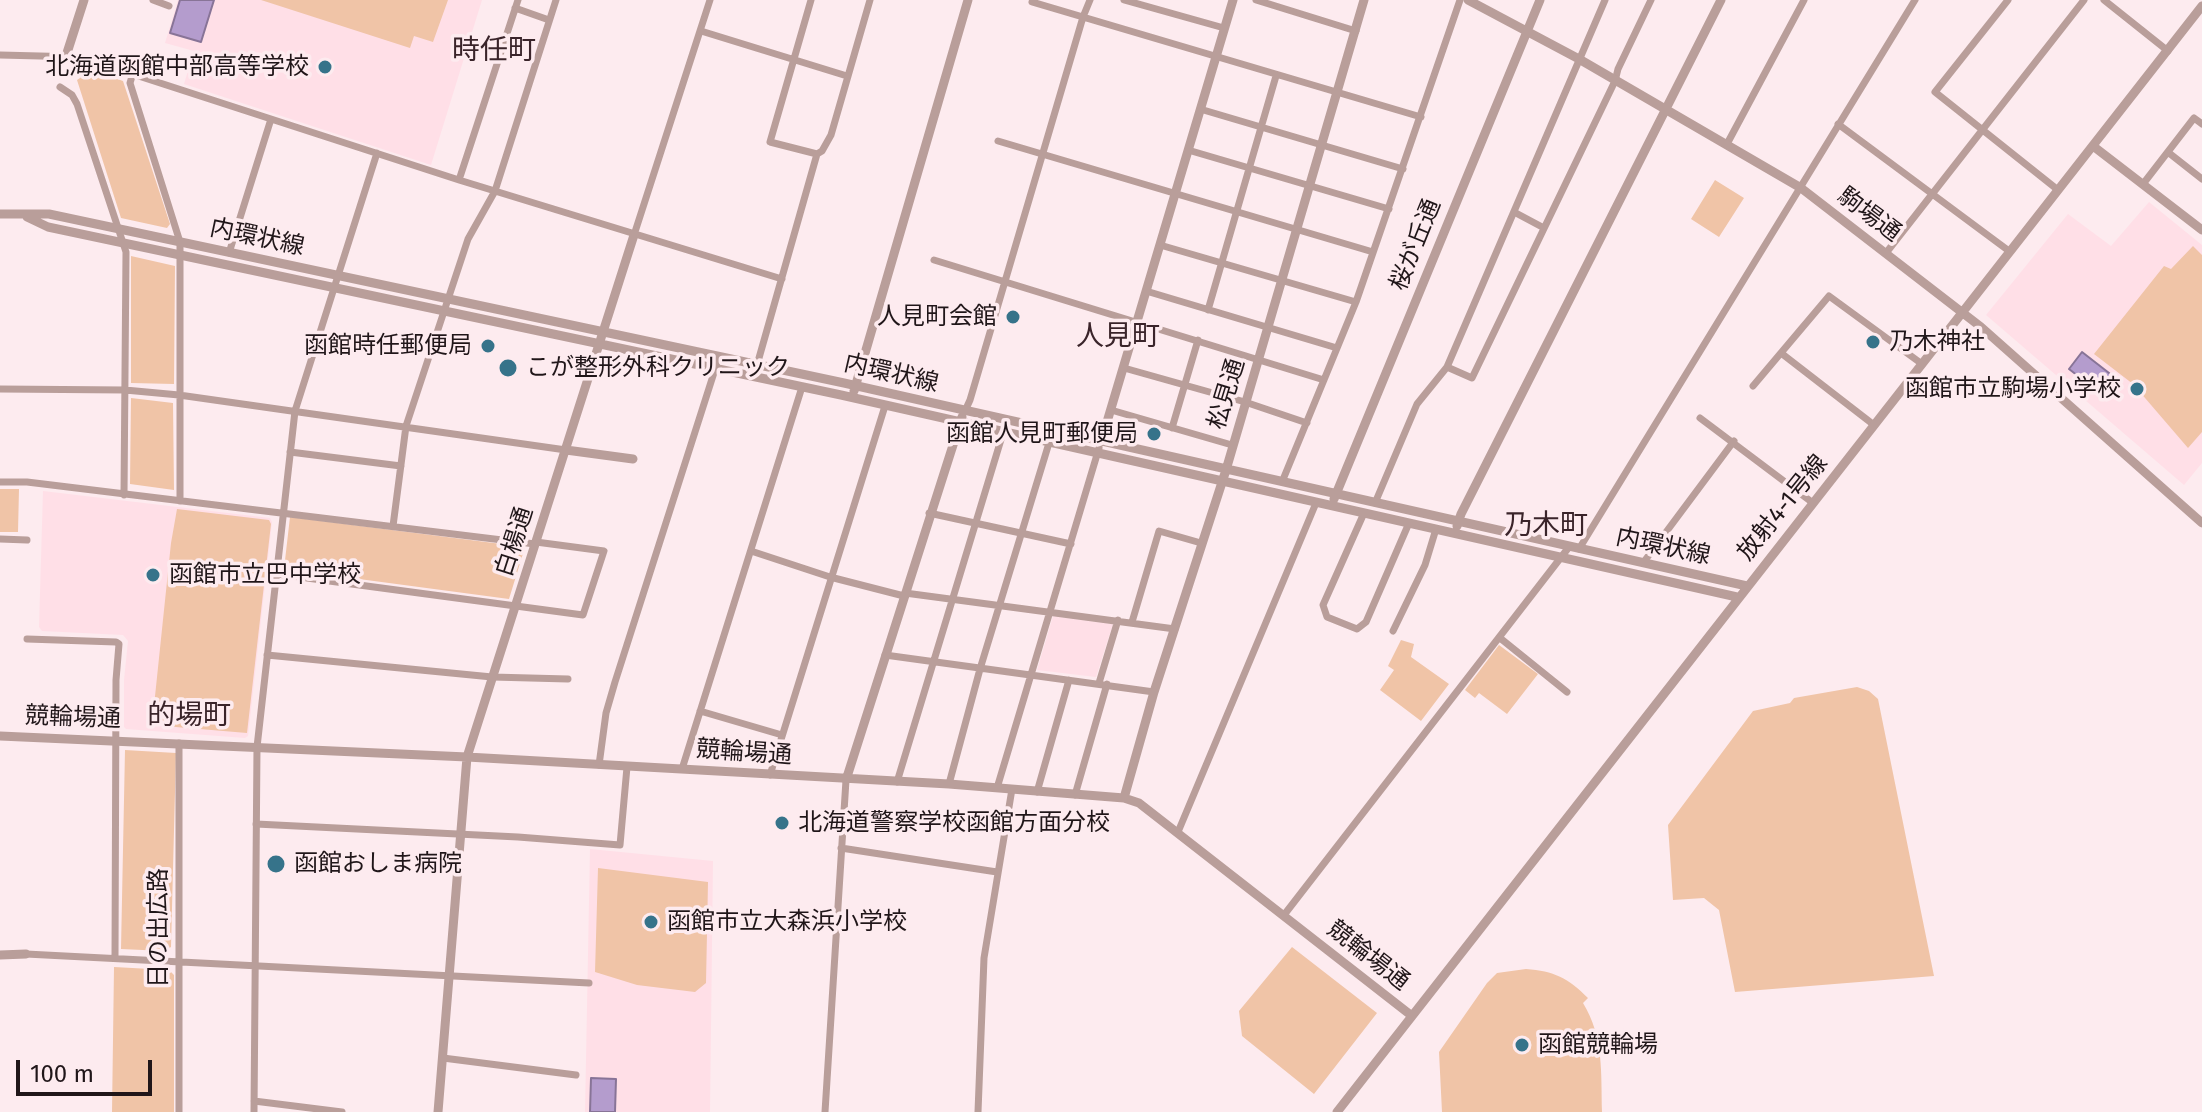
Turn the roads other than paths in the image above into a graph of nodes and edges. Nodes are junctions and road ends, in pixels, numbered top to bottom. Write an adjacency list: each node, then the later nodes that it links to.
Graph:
1 (84, 0): 37 (street)
2 (153, 0): 26 (street)
3 (556, 0): 30 (street)
4 (710, 0): 32 (street, 白楊通)
5 (811, 0): 40 (street)
6 (870, 0): 42 (street)
7 (968, 0): 122 (street)
8 (1090, 0): 28 (street)
9 (1124, 0): 31 (street)
10 (1233, 0): 31 (street)
11 (1256, 0): 33 (street)
12 (1364, 0): 33 (street, 松見通)
13 (1460, 0): 49 (street)
14 (1468, 0): 34 (street, 駒場通)
15 (1540, 0): 34 (street, 桜が丘通)
16 (1605, 0): 39 (street)
17 (1651, 0): 44 (street)
18 (1721, 0): 48 (street)
19 (1804, 0): 56 (street)
20 (1915, 0): 51 (street)
21 (2008, 0): 54 (street)
22 (2084, 0): 54 (street)
23 (2104, 0): 35 (street)
24 (1032, 2): 28 (street)
25 (516, 4): 30 (street); 67 (street)
26 (169, 6)
27 (2202, 6): 29 (street, 放射4-1号線)
28 (1083, 17): 38 (street); 63 (street)
29 (2198, 18): 35 (street, 放射4-1号線)
30 (549, 20): 72 (street)
31 (1224, 28): 38 (street)
32 (701, 31): 40 (street); 84 (street, 白楊通)
33 (1356, 31): 46 (street, 松見通)
34 (1527, 32): 39 (street, 駒場通); 155 (street, 桜が丘通)
35 (2168, 51): 58 (street, 放射4-1号線)
36 (0, 55): 37 (street)
37 (66, 56): 41 (street)
38 (1216, 58): 43 (street); 47 (street)
39 (1579, 59): 44 (street, 駒場通); 77 (street)
40 (794, 60): 42 (street); 62 (street)
41 (133, 73): 50 (street); 85 (street)
42 (847, 76): 62 (street)
43 (1276, 76): 46 (street); 53 (street)
44 (1615, 81): 48 (street, 駒場通); 80 (street)
45 (60, 87): 81 (street)
46 (1337, 93): 49 (street); 57 (street, 松見通)
47 (1200, 109): 53 (street); 59 (street)
48 (1665, 109): 56 (street, 駒場通); 164 (street)
49 (1421, 117): 65 (street)
50 (271, 119): 60 (street); 90 (street)
51 (1838, 124): 70 (street); 73 (street)
52 (2202, 124): 61 (street)
53 (1261, 127): 57 (street); 64 (street)
54 (1983, 130): 71 (street); 73 (street)
55 (998, 141): 63 (street)
56 (1727, 144): 70 (street, 駒場通)
57 (1321, 145): 65 (street); 69 (street, 松見通)
58 (2093, 146): 68 (street); 71 (street, 放射4-1号線)
59 (1188, 150): 64 (street); 74 (street)
60 (377, 153): 67 (street); 95 (street)
61 (2169, 153): 66 (street); 68 (street)
62 (817, 154): 96 (street)
63 (1043, 154): 74 (street); 98 (street)
64 (1249, 167): 69 (street); 76 (street)
65 (1403, 169): 75 (street)
66 (2202, 179)
67 (459, 180): 72 (street)
68 (2143, 184): 83 (street)
69 (1309, 185): 75 (street); 82 (street, 松見通)
70 (1801, 188): 91 (street, 駒場通); 177 (street)
71 (2058, 190): 88 (street, 放射4-1号線)
72 (495, 191): 84 (street); 101 (street)
73 (1932, 193): 88 (street); 91 (street)
74 (1175, 194): 76 (street); 87 (street)
75 (1389, 209): 89 (street)
76 (1236, 212): 82 (street); 94 (street)
77 (1514, 212): 80 (street); 117 (street)
78 (0, 214): 79 (street, 内環状線)
79 (24, 216): 81 (street, 内環状線); 86 (street, 内環状線)
80 (1544, 228): 117 (street)
81 (117, 229): 85 (street, 内環状線); 86 (street)
82 (1296, 230): 89 (street); 97 (street, 松見通)
83 (2202, 230)
84 (634, 235): 96 (street); 108 (street, 白楊通)
85 (180, 242): 90 (street, 内環状線); 92 (street)
86 (122, 243): 92 (street, 内環状線); 126 (street)
87 (1160, 245): 94 (street); 100 (street)
88 (2009, 251): 104 (street, 放射4-1号線)
89 (1373, 252): 102 (street)
90 (229, 253): 95 (street, 内環状線)
91 (1886, 253): 104 (street, 駒場通)
92 (180, 255): 99 (street, 内環状線); 127 (street)
93 (934, 260): 98 (street)
94 (1221, 263): 97 (street); 103 (street)
95 (338, 276): 99 (street); 101 (street, 内環状線)
96 (782, 279): 116 (street)
97 (1281, 281): 102 (street); 107 (street, 松見通)
98 (1004, 283): 106 (street); 133 (street)
99 (334, 288): 105 (street, 内環状線); 132 (street)
100 (1146, 291): 103 (street); 106 (street)
101 (448, 299): 105 (street); 108 (street, 内環状線)
102 (1356, 302): 111 (street)
103 (1208, 310): 107 (street)
104 (1962, 311): 115 (street, 放射4-1号線); 166 (street, 駒場通)
105 (445, 312): 110 (street, 内環状線); 138 (street)
106 (1138, 321): 109 (street); 118 (street)
107 (1267, 328): 111 (street); 114 (street, 松見通)
108 (603, 332): 110 (street, 白楊通); 113 (street, 内環状線)
109 (1198, 340): 114 (street); 121 (street)
110 (599, 346): 119 (street, 内環状線); 145 (street, 白楊通)
111 (1337, 348): 120 (street)
112 (1781, 353): 115 (street); 123 (street); 137 (street)
113 (719, 357): 116 (street, 内環状線); 119 (street)
114 (1258, 359): 120 (street); 129 (street, 松見通)
115 (1922, 364): 137 (street, 放射4-1号線)
116 (757, 365): 122 (street, 内環状線)
117 (1447, 367): 158 (street)
118 (1124, 368): 121 (street); 131 (street)
119 (715, 369): 124 (street, 内環状線); 214 (street)
120 (1324, 380): 136 (street)
121 (1185, 385): 129 (street); 139 (street)
122 (855, 386): 128 (street); 133 (street, 内環状線)
123 (1753, 386)
124 (802, 387): 128 (street, 内環状線); 178 (street)
125 (0, 389): 126 (street)
126 (125, 390): 127 (street); 154 (street)
127 (179, 395): 132 (street); 156 (street)
128 (852, 398): 130 (street, 内環状線)
129 (1245, 402): 136 (street); 144 (street, 松見通)
130 (885, 406): 135 (street, 内環状線); 182 (street)
131 (1111, 410): 139 (street); 142 (street)
132 (295, 411): 138 (street); 146 (street)
133 (965, 411): 135 (street); 142 (street, 内環状線)
134 (1700, 418): 141 (street)
135 (959, 422): 140 (street, 内環状線); 162 (street)
136 (1307, 423): 153 (street)
137 (1874, 425): 159 (street, 放射4-1号線)
138 (406, 426): 145 (street); 149 (street)
139 (1172, 428): 144 (street)
140 (1003, 433): 143 (street, 内環状線); 167 (street)
141 (1734, 441): 159 (street); 180 (street)
142 (1101, 442): 147 (street); 150 (street, 内環状線)
143 (1049, 443): 147 (street, 内環状線); 170 (street)
144 (1232, 445): 150 (street, 松見通)
145 (566, 450): 148 (street); 174 (street, 白楊通)
146 (290, 452): 149 (street); 161 (street)
147 (1097, 454): 152 (street, 内環状線); 176 (street)
148 (633, 459)
149 (401, 466): 168 (street)
150 (1226, 470): 152 (street, 松見通); 153 (street, 内環状線)
151 (0, 482): 154 (street)
152 (1222, 482): 157 (street, 内環状線); 175 (street, 松見通)
153 (1282, 482): 155 (street, 内環状線)
154 (124, 495): 156 (street)
155 (1336, 495): 158 (street, 内環状線); 160 (street, 桜が丘通)
156 (180, 501): 161 (street)
157 (1316, 503): 160 (street, 内環状線); 227 (street)
158 (1375, 503): 164 (street, 内環状線)
159 (1813, 503): 183 (street, 放射4-1号線)
160 (1332, 506): 163 (street, 内環状線)
161 (283, 512): 168 (street); 181 (street)
162 (929, 513): 167 (street); 184 (street)
163 (1364, 513): 165 (street, 内環状線); 165 (street)
164 (1458, 522): 171 (street); 177 (street, 内環状線)
165 (1409, 523): 169 (street, 内環状線)
166 (2202, 523)
167 (977, 524): 170 (street); 186 (street)
168 (393, 526): 174 (street)
169 (1436, 529): 171 (street, 内環状線); 193 (street)
170 (1023, 533): 176 (street); 188 (street)
171 (1455, 534): 179 (street, 内環状線)
172 (0, 539): 173 (street)
173 (27, 540)
174 (536, 543): 187 (street, 白楊通); 187 (street)
175 (1201, 543): 191 (street); 192 (street, 松見通)
176 (1071, 544): 189 (street)
177 (1574, 548): 179 (street); 180 (street, 内環状線)
178 (751, 551): 182 (street); 207 (street)
179 (1561, 558): 185 (street, 内環状線); 194 (street)
180 (1643, 563): 183 (street, 内環状線)
181 (277, 574): 187 (street); 196 (street)
182 (830, 577): 184 (street); 208 (street)
183 (1747, 586): 185 (street, 放射4-1号線)
184 (905, 594): 186 (street); 197 (street)
185 (1737, 597): 239 (street, 放射4-1号線)
186 (954, 600): 188 (street); 198 (street)
187 (515, 606): 201 (street, 白楊通)
188 (1000, 606): 189 (street); 199 (street)
189 (1050, 612): 190 (street); 200 (street)
190 (1118, 620): 191 (street); 204 (street)
191 (1132, 622): 192 (street)
192 (1175, 629): 205 (street, 松見通)
193 (1393, 631)
194 (1500, 638): 206 (street); 231 (street)
195 (27, 639): 210 (street)
196 (267, 655): 201 (street); 212 (street)
197 (885, 655): 198 (street); 218 (street)
198 (932, 662): 199 (street); 219 (street)
199 (980, 669): 200 (street); 220 (street)
200 (1031, 675): 203 (street); 221 (street)
201 (492, 677): 202 (street); 213 (street, 白楊通)
202 (568, 679)
203 (1069, 680): 204 (street); 223 (street)
204 (1103, 683): 205 (street); 224 (street)
205 (1154, 692): 225 (street, 松見通)
206 (1567, 692)
207 (700, 711): 208 (street); 216 (street)
208 (782, 735): 217 (street)
209 (0, 736): 210 (street, 競輪場通)
210 (116, 739): 211 (street, 競輪場通); 234 (street)
211 (179, 743): 212 (street, 競輪場通); 235 (street, 日の出広路)
212 (257, 747): 213 (street, 競輪場通); 226 (street)
213 (467, 757): 214 (street, 競輪場通); 228 (street, 白楊通)
214 (599, 765): 215 (street, 競輪場通)
215 (627, 767): 216 (street, 競輪場通); 228 (street)
216 (682, 769): 217 (street, 競輪場通)
217 (770, 775): 218 (street, 競輪場通)
218 (846, 780): 219 (street, 競輪場通); 229 (street)
219 (897, 782): 220 (street, 競輪場通)
220 (949, 784): 221 (street, 競輪場通)
221 (997, 788): 222 (street, 競輪場通)
222 (1012, 789): 223 (street, 競輪場通); 230 (street)
223 (1037, 792): 224 (street, 競輪場通)
224 (1075, 795): 225 (street, 競輪場通)
225 (1124, 798): 227 (street, 競輪場通)
226 (256, 824): 228 (street); 236 (street)
227 (1178, 832): 231 (street, 競輪場通)
228 (461, 835): 237 (street, 白楊通)
229 (841, 848): 230 (street); 247 (street)
230 (997, 872): 248 (street)
231 (1284, 915): 239 (street, 競輪場通)
232 (26, 954): 233 (street); 234 (street)
233 (0, 955)
234 (115, 958): 235 (street)
235 (178, 961): 236 (street); 243 (street, 日の出広路)
236 (255, 966): 237 (street); 242 (street)
237 (450, 977): 238 (street); 240 (street, 白楊通)
238 (589, 983)
239 (1412, 1016): 249 (street, 放射4-1号線)
240 (443, 1058): 241 (street); 246 (street, 白楊通)
241 (576, 1075)
242 (254, 1101): 244 (street); 245 (street)
243 (179, 1112)
244 (254, 1112)
245 (342, 1112)
246 (438, 1112)
247 (825, 1112)
248 (978, 1112)
249 (1337, 1112)

